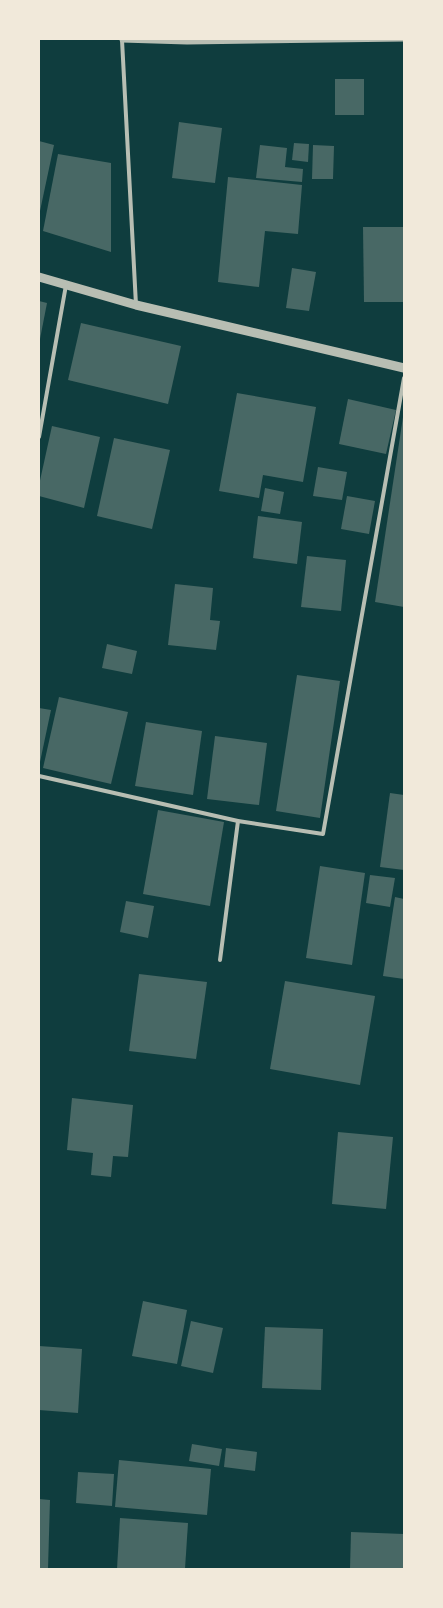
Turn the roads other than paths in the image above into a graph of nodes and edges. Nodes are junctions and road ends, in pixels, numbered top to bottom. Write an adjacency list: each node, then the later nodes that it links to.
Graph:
1 (122, 39): 2 (street); 5 (lane)
2 (404, 39)
3 (39, 277): 4 (street)
4 (66, 285): 5 (street); 8 (lane)
5 (136, 304): 6 (street)
6 (404, 368)
7 (404, 378): 10 (lane)
8 (39, 437)
9 (39, 776): 10 (lane)
10 (238, 821): 11 (lane)
11 (220, 960)

